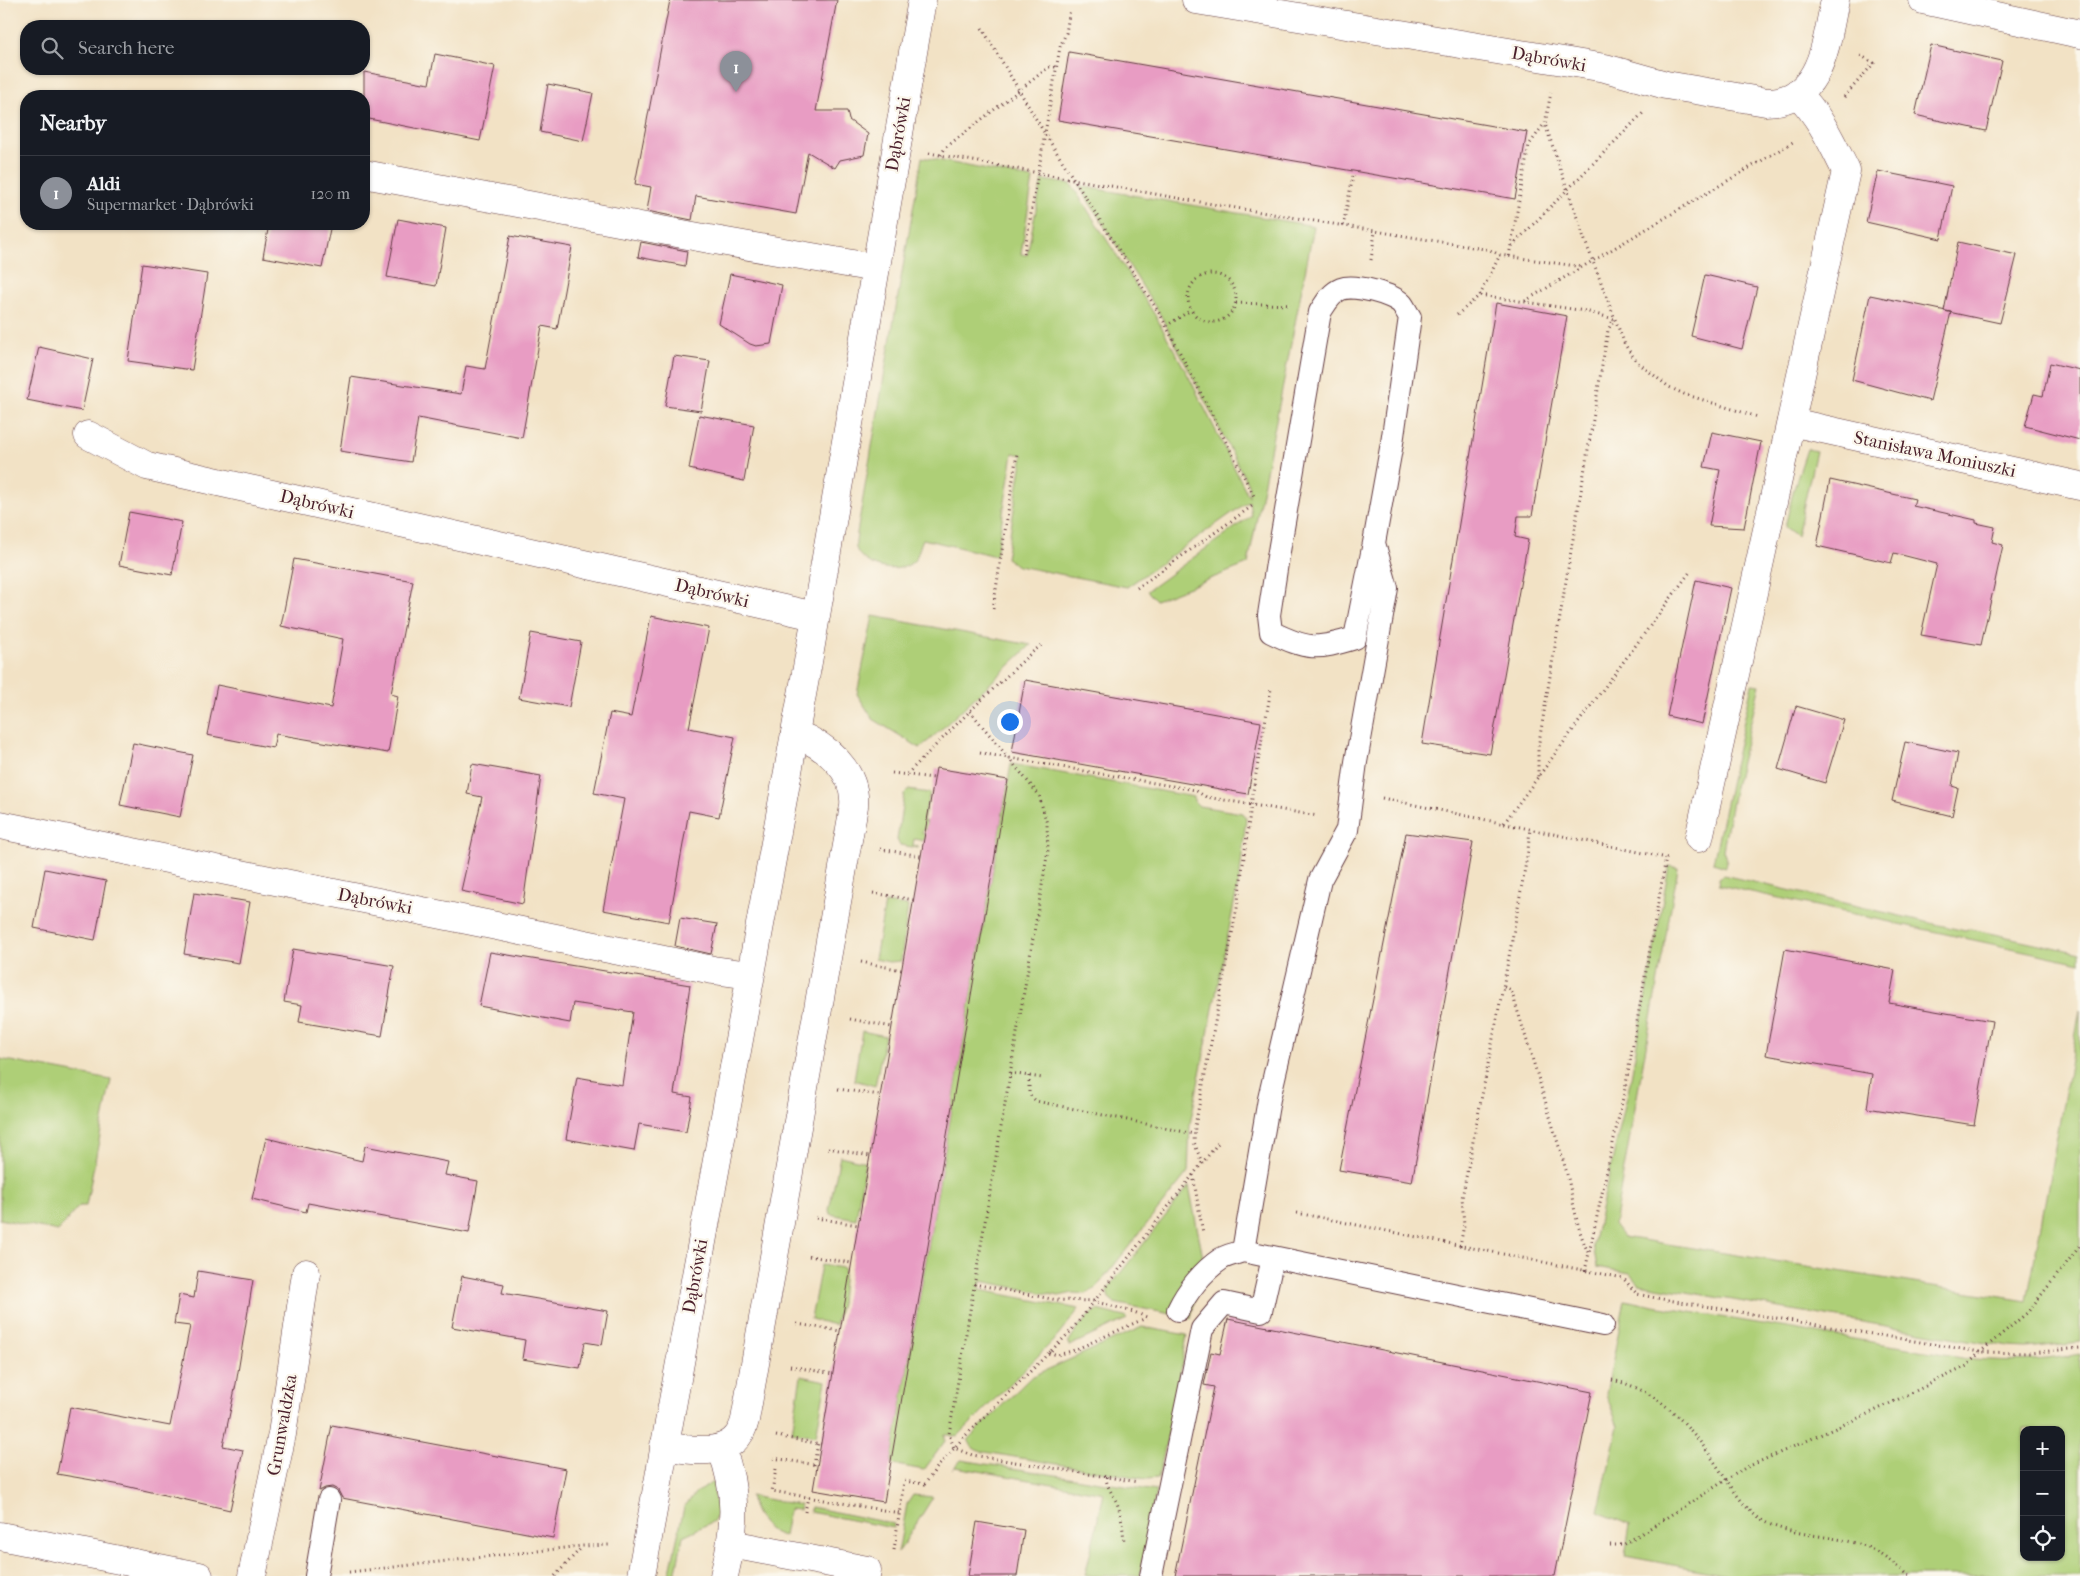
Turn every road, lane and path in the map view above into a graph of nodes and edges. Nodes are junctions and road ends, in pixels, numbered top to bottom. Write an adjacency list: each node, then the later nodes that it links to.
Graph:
1 (922, 0): 34 (street, Dąbrówki)
2 (1196, 0): 12 (street, Dąbrówki)
3 (1835, 0): 12 (street, Dąbrówki)
4 (1923, 0): 7 (street)
5 (1070, 9): 9 (path)
6 (982, 28): 11 (path)
7 (2080, 34)
8 (1856, 54): 13 (path)
9 (1056, 67): 11 (path); 16 (path)
10 (1552, 89): 15 (path)
11 (1019, 90): 16 (path); 19 (path)
12 (1797, 93): 43 (street)
13 (1840, 101)
14 (1644, 113): 24 (path)
15 (1545, 124): 24 (path); 27 (path)
16 (1045, 134): 20 (path); 23 (path)
17 (1794, 142): 31 (path)
18 (926, 153): 19 (path)
19 (941, 155): 20 (path)
20 (1038, 172): 23 (path); 28 (path)
21 (370, 175): 34 (street)
22 (1353, 176): 25 (path)
23 (1074, 179): 25 (path); 42 (path)
24 (1567, 190): 27 (path); 31 (path)
25 (1343, 226): 26 (path)
26 (1375, 232): 29 (path); 32 (path)
27 (1512, 246): 30 (path)
28 (1024, 254)
29 (1500, 255): 30 (path); 35 (path)
30 (1509, 256): 33 (path)
31 (1593, 262): 33 (path); 41 (path)
32 (1370, 267)
33 (1583, 267): 36 (path)
34 (875, 268): 51 (street, Dąbrówki)
35 (1480, 294): 36 (path); 40 (path)
36 (1524, 302): 41 (path)
37 (1236, 303): 38 (path); 39 (path); 39 (path)
38 (1295, 305)
39 (1191, 310): 42 (path)
40 (1457, 316)
41 (1614, 319): 43 (path); 61 (path)
42 (1166, 326): 49 (path)
43 (1791, 422): 46 (street, Stanisława Moniuszki); 68 (street)
44 (88, 435): 51 (street, Dąbrówki)
45 (1018, 453): 50 (path)
46 (2080, 486)
47 (1374, 543): 47 (lane); 64 (lane)
48 (1690, 572): 61 (path)
49 (1137, 588)
50 (993, 609)
51 (815, 616): 55 (street, Dąbrówki)
52 (1044, 643): 54 (path)
53 (1271, 689): 63 (path)
54 (970, 711): 57 (path); 59 (path)
55 (795, 734): 77 (street, Dąbrówki); 121 (street)
56 (980, 753): 57 (path)
57 (1009, 757): 63 (path); 81 (path)
58 (892, 772): 59 (path)
59 (907, 774): 60 (path)
60 (934, 778)
61 (1538, 778): 65 (path)
62 (1374, 797): 65 (path)
63 (1251, 804): 64 (path); 86 (path)
64 (1348, 822): 97 (lane)
65 (1504, 823): 67 (path)
66 (0, 825): 77 (street, Dąbrówki)
67 (1530, 828): 71 (path); 78 (path)
68 (1699, 838)
69 (879, 849): 70 (path)
70 (921, 856)
71 (1666, 858): 72 (path); 98 (path)
72 (1675, 858)
73 (872, 893): 74 (path)
74 (914, 900)
75 (860, 962): 76 (path)
76 (902, 970)
77 (750, 975): 120 (street, Dąbrówki)
78 (1504, 987): 95 (path); 98 (path)
79 (850, 1019): 80 (path)
80 (892, 1027)
81 (1010, 1073): 82 (path); 105 (path)
82 (1029, 1076): 83 (path); 86 (path)
83 (1043, 1078)
84 (838, 1088): 85 (path)
85 (880, 1095)
86 (1194, 1134): 90 (path)
87 (1218, 1143): 90 (path)
88 (827, 1148): 89 (path)
89 (870, 1156)
90 (1202, 1163): 91 (path)
91 (1192, 1174): 102 (path); 106 (path)
92 (1297, 1213): 95 (path)
93 (815, 1218): 94 (path)
94 (858, 1225)
95 (1460, 1246): 103 (path)
96 (2080, 1246): 115 (path)
97 (1243, 1251): 100 (lane); 102 (lane)
98 (1588, 1252): 103 (path)
99 (808, 1256): 101 (path)
100 (1273, 1258): 110 (lane); 111 (lane)
101 (852, 1263)
102 (1208, 1270): 107 (lane)
103 (1585, 1271): 115 (path)
104 (306, 1273): 140 (street, Grunwaldzka)
105 (974, 1284): 106 (path); 122 (path)
106 (1093, 1301): 108 (path); 114 (path)
107 (1178, 1310)
108 (1146, 1318): 111 (path); 114 (path)
109 (796, 1324): 112 (path)
110 (1603, 1325)
111 (1202, 1329): 127 (lane)
112 (840, 1331)
113 (2080, 1348): 115 (path)
114 (1049, 1352): 122 (path)
115 (1980, 1352): 126 (path)
116 (789, 1366): 117 (path)
117 (833, 1374)
118 (1612, 1380): 126 (path)
119 (776, 1436): 123 (path)
120 (664, 1446): 121 (street); 138 (street, Dąbrówki)
121 (722, 1448): 133 (street)
122 (954, 1448): 125 (path); 131 (path)
123 (773, 1458)
124 (776, 1469): 128 (path)
125 (1106, 1477): 127 (path); 134 (path)
126 (1726, 1479): 135 (path); 146 (path)
127 (1168, 1488): 145 (lane)
128 (808, 1497): 130 (path); 131 (path)
129 (329, 1500): 141 (lane)
130 (805, 1512)
131 (900, 1513): 137 (path)
132 (0, 1536): 139 (street)
133 (731, 1544): 143 (street); 144 (street)
134 (1124, 1545)
135 (1610, 1545)
136 (582, 1546): 138 (path); 141 (path); 142 (path)
137 (893, 1557)
138 (643, 1564)
139 (199, 1576)
140 (252, 1576)
141 (316, 1576)
142 (555, 1576)
143 (724, 1576)
144 (866, 1576)
145 (1151, 1576)
146 (1910, 1576)

